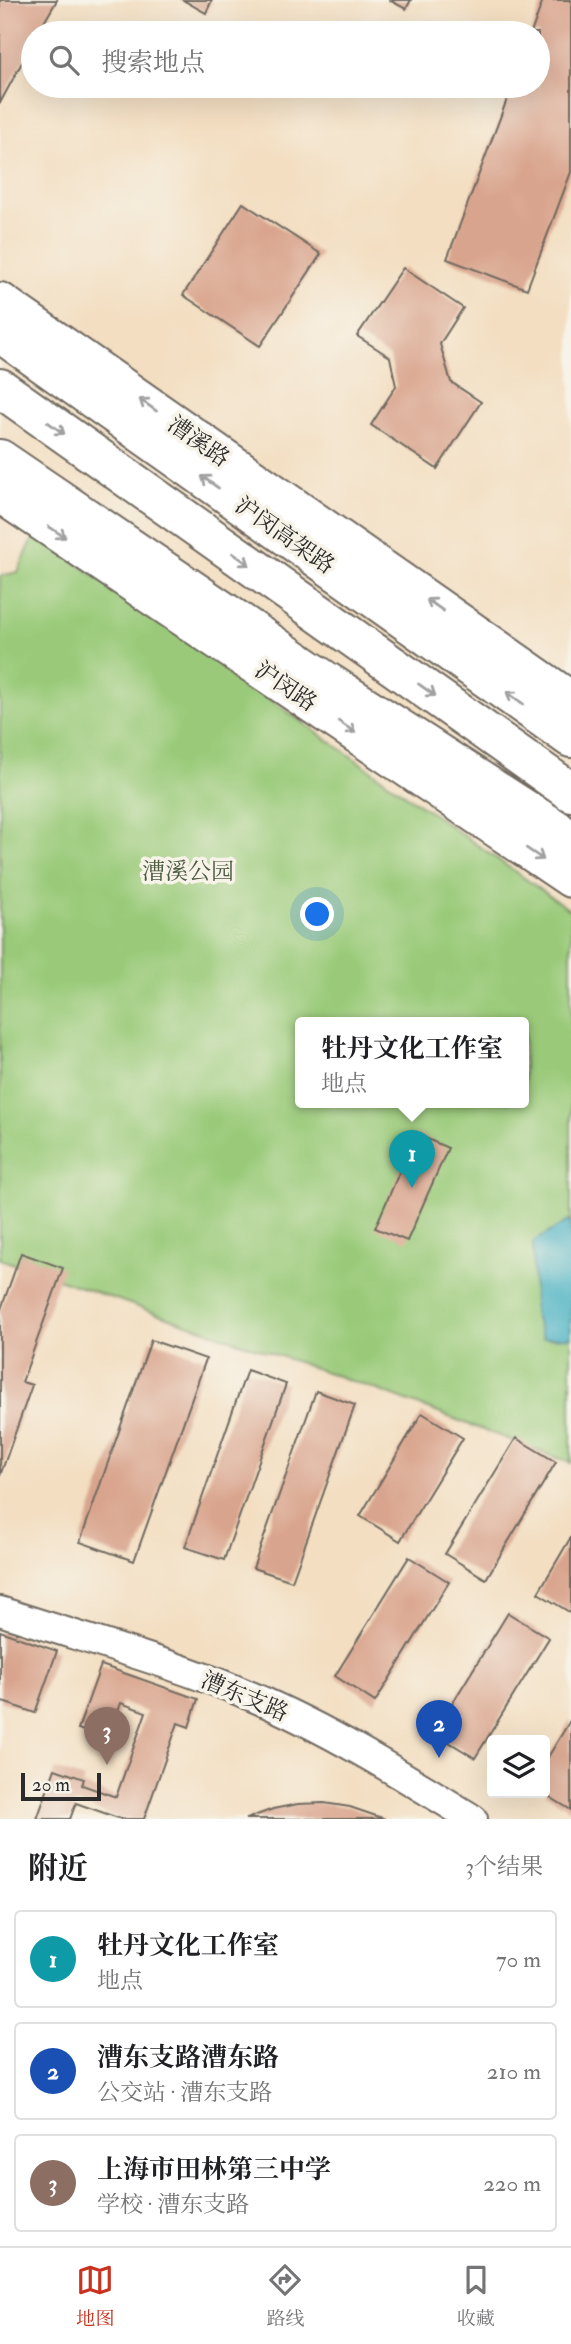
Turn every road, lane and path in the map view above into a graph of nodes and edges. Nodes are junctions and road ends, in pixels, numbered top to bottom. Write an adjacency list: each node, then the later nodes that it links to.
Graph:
1 (0, 302): 7 (main road, 漕溪路, one-way to 1)
2 (0, 333): 8 (main road, 沪闵高架路, one-way to 2)
3 (0, 388): 9 (main road, 沪闵高架路, one-way to 9)
4 (0, 441): 10 (main road)
5 (0, 459): 11 (main road)
6 (0, 494): 12 (main road, 沪闵路, one-way to 12)
7 (571, 701)
8 (571, 738)
9 (571, 792)
10 (571, 832)
11 (571, 839)
12 (571, 878)
13 (0, 1611): 14 (street, 漕东支路)
14 (473, 1819)

